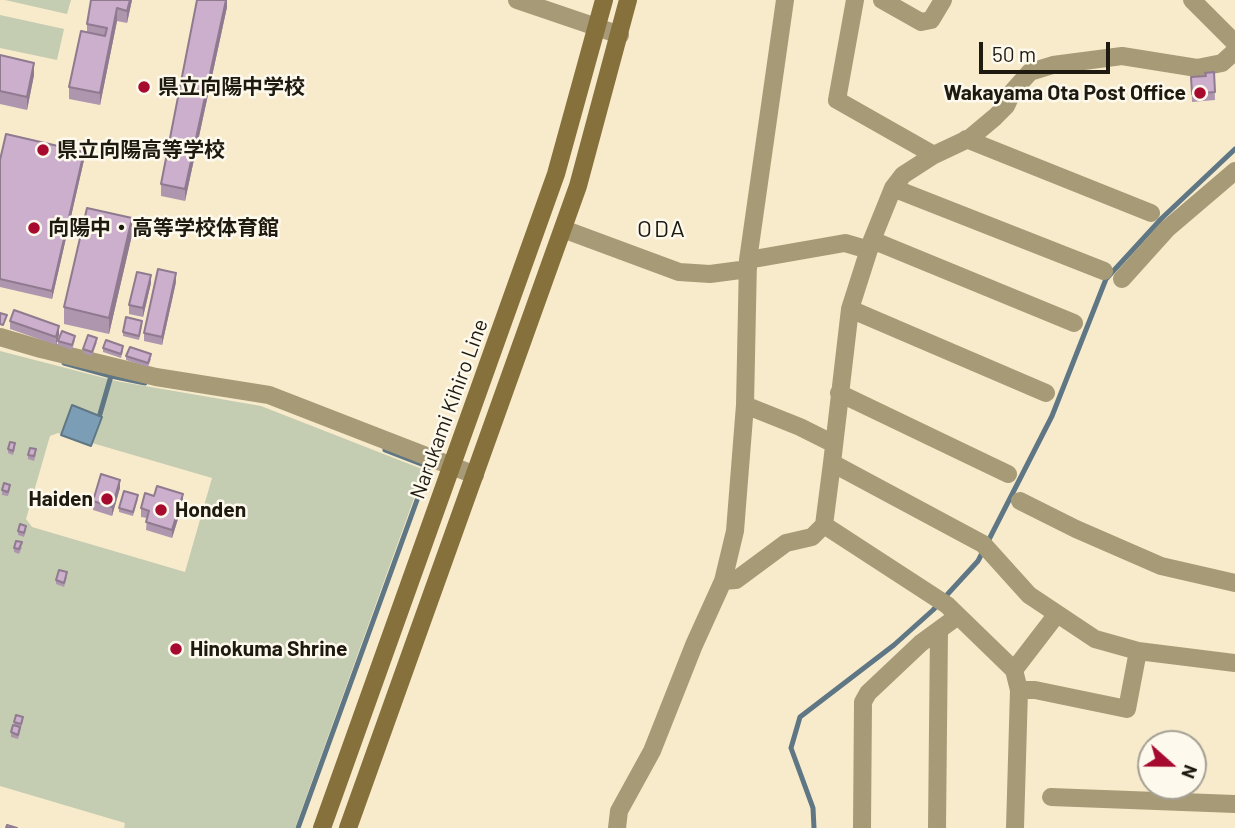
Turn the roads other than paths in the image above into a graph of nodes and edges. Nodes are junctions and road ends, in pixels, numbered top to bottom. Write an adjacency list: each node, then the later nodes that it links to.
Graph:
1 (517, 0): 9 (street)
2 (604, 0): 9 (main road, Narukami Kihiro Line)
3 (628, 0): 10 (main road)
4 (785, 0): 20 (street)
5 (855, 0): 14 (street)
6 (882, 0): 7 (street)
7 (943, 0)
8 (1192, 0): 11 (street)
9 (597, 27): 10 (street); 31 (main road, Narukami Kihiro Line)
10 (620, 35): 18 (main road)
11 (1235, 43)
12 (1235, 51): 13 (street)
13 (966, 139): 14 (street); 17 (street)
14 (934, 155): 16 (street)
15 (1235, 171): 22 (street)
16 (893, 188): 19 (street); 21 (street)
17 (1151, 213)
18 (562, 229): 20 (street); 33 (main road)
19 (871, 245): 20 (street); 23 (street); 24 (street)
20 (748, 265): 28 (street)
21 (1104, 271)
22 (1122, 279)
23 (850, 309): 26 (street); 27 (street)
24 (1074, 323)
25 (0, 337): 31 (street)
26 (839, 393): 29 (street); 32 (street)
27 (1046, 393)
28 (745, 405): 29 (street); 36 (street)
29 (834, 444): 30 (street)
30 (832, 463): 35 (street); 38 (street)
31 (453, 466): 33 (street); 47 (main road, Narukami Kihiro Line)
32 (1008, 474)
33 (475, 475): 48 (main road)
34 (1020, 500): 37 (street)
35 (824, 525): 36 (street); 39 (street)
36 (723, 581): 49 (street)
37 (1235, 583)
38 (1058, 614): 41 (street); 43 (street)
39 (958, 616): 40 (street); 43 (street)
40 (939, 630): 50 (street); 51 (street)
41 (1138, 651): 42 (street); 44 (street)
42 (1235, 663)
43 (1014, 670): 44 (street)
44 (1019, 690): 52 (street)
45 (1051, 797): 46 (street)
46 (1235, 804)
47 (322, 828)
48 (348, 828)
49 (617, 828)
50 (862, 828)
51 (937, 828)
52 (1016, 828)

